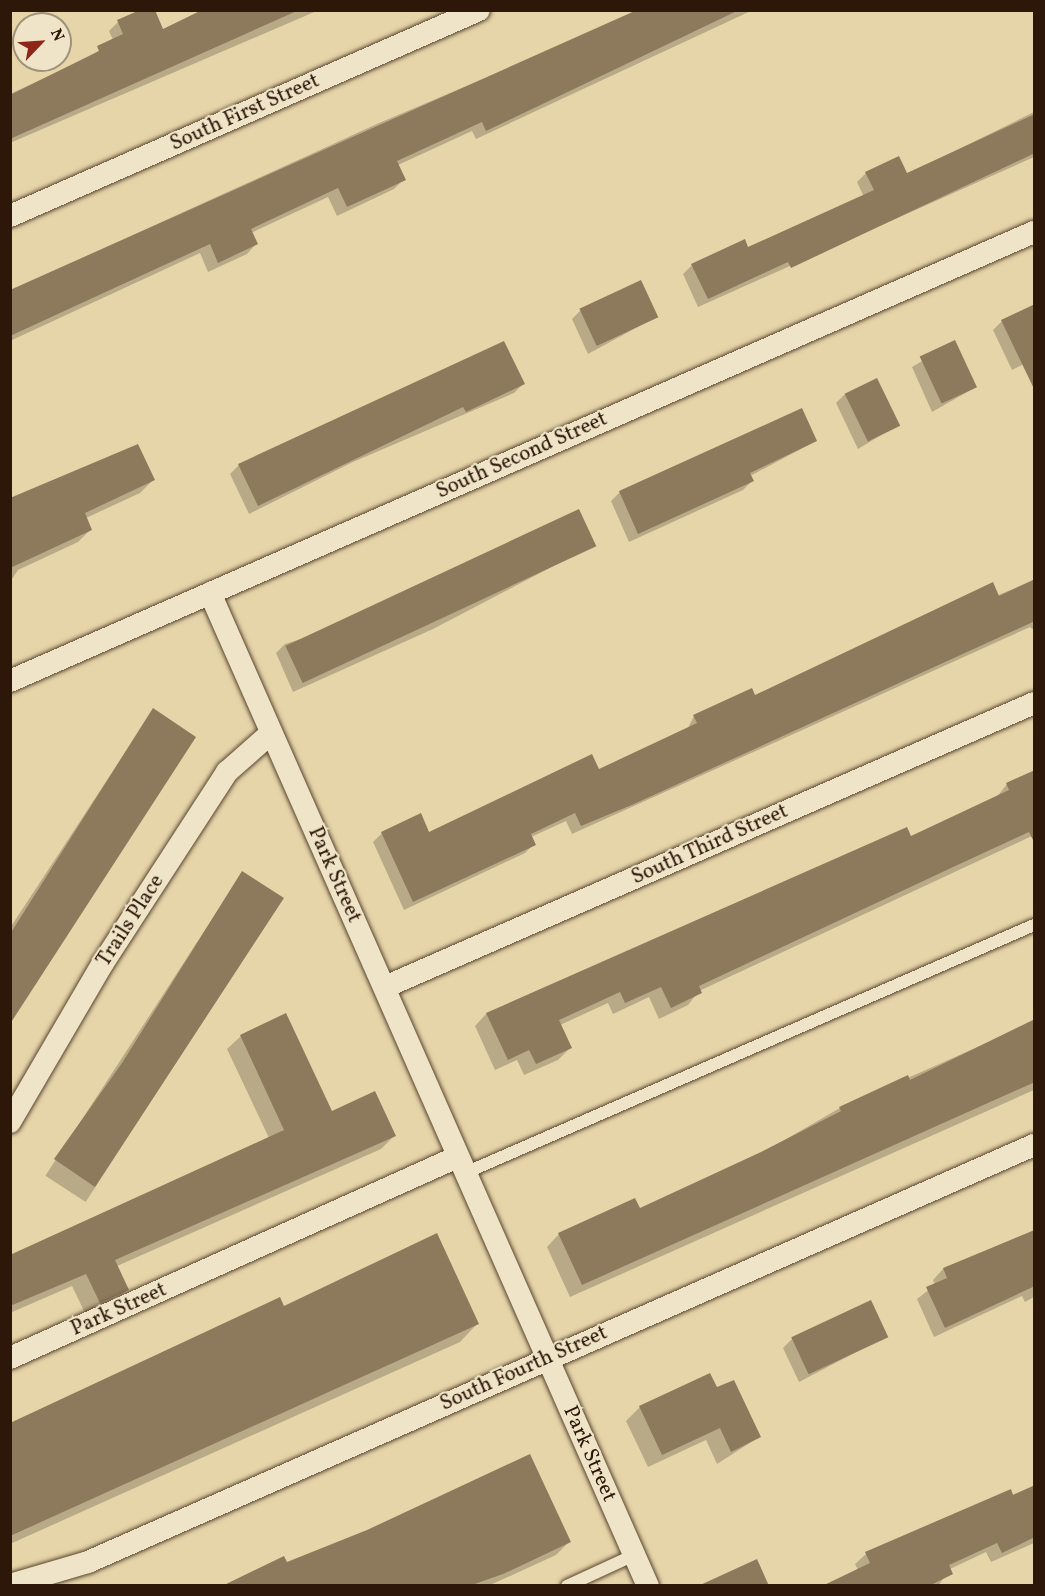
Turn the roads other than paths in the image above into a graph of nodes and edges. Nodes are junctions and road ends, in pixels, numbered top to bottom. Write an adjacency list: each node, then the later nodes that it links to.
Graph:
1 (479, 10): 2 (street, South First Street)
2 (10, 216)
3 (1035, 232): 4 (street, South Second Street)
4 (210, 593): 5 (street, South Second Street); 7 (street, Park Street)
5 (10, 681)
6 (1035, 703): 9 (street, South Third Street)
7 (270, 734): 9 (street, Park Street); 10 (street, Trails Place)
8 (1035, 925): 12 (lane)
9 (385, 987): 12 (street, Park Street)
10 (10, 1122)
11 (1035, 1145): 14 (street, South Fourth Street)
12 (462, 1165): 13 (street, Park Street); 14 (street, Park Street)
13 (10, 1358)
14 (547, 1359): 15 (street, Park Street); 16 (street, South Fourth Street)
15 (634, 1556): 17 (lane); 18 (street, Park Street)
16 (10, 1585)
17 (567, 1586)
18 (648, 1586)

